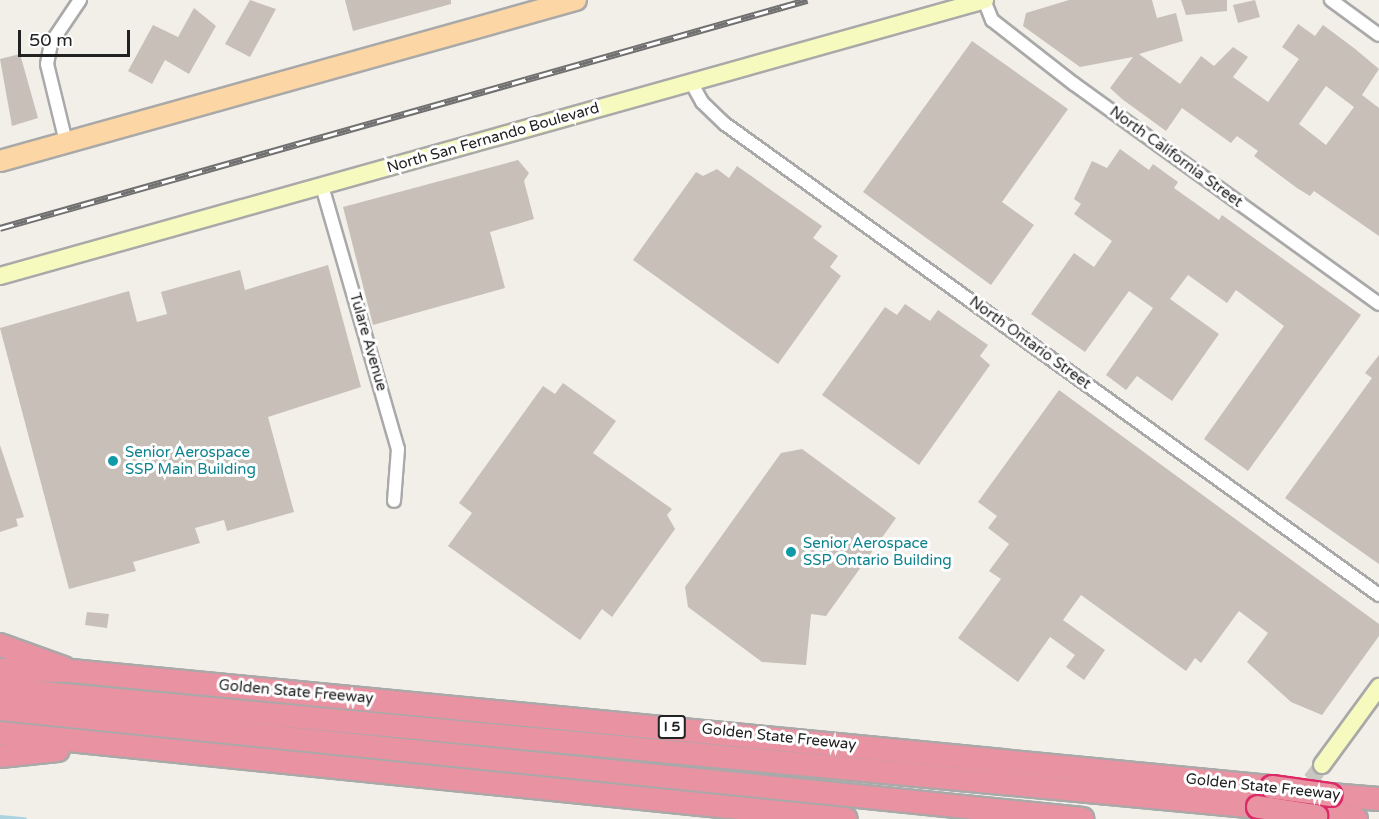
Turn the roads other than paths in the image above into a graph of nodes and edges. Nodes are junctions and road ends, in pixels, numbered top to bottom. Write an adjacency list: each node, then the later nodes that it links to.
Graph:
1 (80, 0): 8 (street)
2 (576, 0): 5 (main road)
3 (985, 0): 7 (street, North San Fernando Boulevard); 12 (street, North California Street)
4 (1331, 0): 6 (street)
5 (532, 6): 8 (main road)
6 (1379, 35)
7 (691, 82): 10 (street, North San Fernando Boulevard); 14 (street, North Ontario Street)
8 (66, 142): 9 (main road)
9 (0, 160)
10 (322, 186): 11 (street, North San Fernando Boulevard); 13 (street, Tulare Avenue)
11 (0, 276)
12 (1379, 304)
13 (394, 501)
14 (1379, 595)
15 (0, 645): 17 (highway)
16 (0, 670): 17 (highway, Golden State Freeway / I 5)
17 (71, 671): 25 (highway, Golden State Freeway / I 5, bridge)
18 (1379, 687): 24 (street)
19 (0, 689): 28 (highway, bridge)
20 (0, 709): 27 (highway)
21 (0, 734): 22 (highway)
22 (105, 744): 23 (highway); 26 (highway)
23 (0, 756)
24 (1322, 765)
25 (1379, 799)
26 (846, 819)
27 (1082, 819)
28 (1356, 819)

